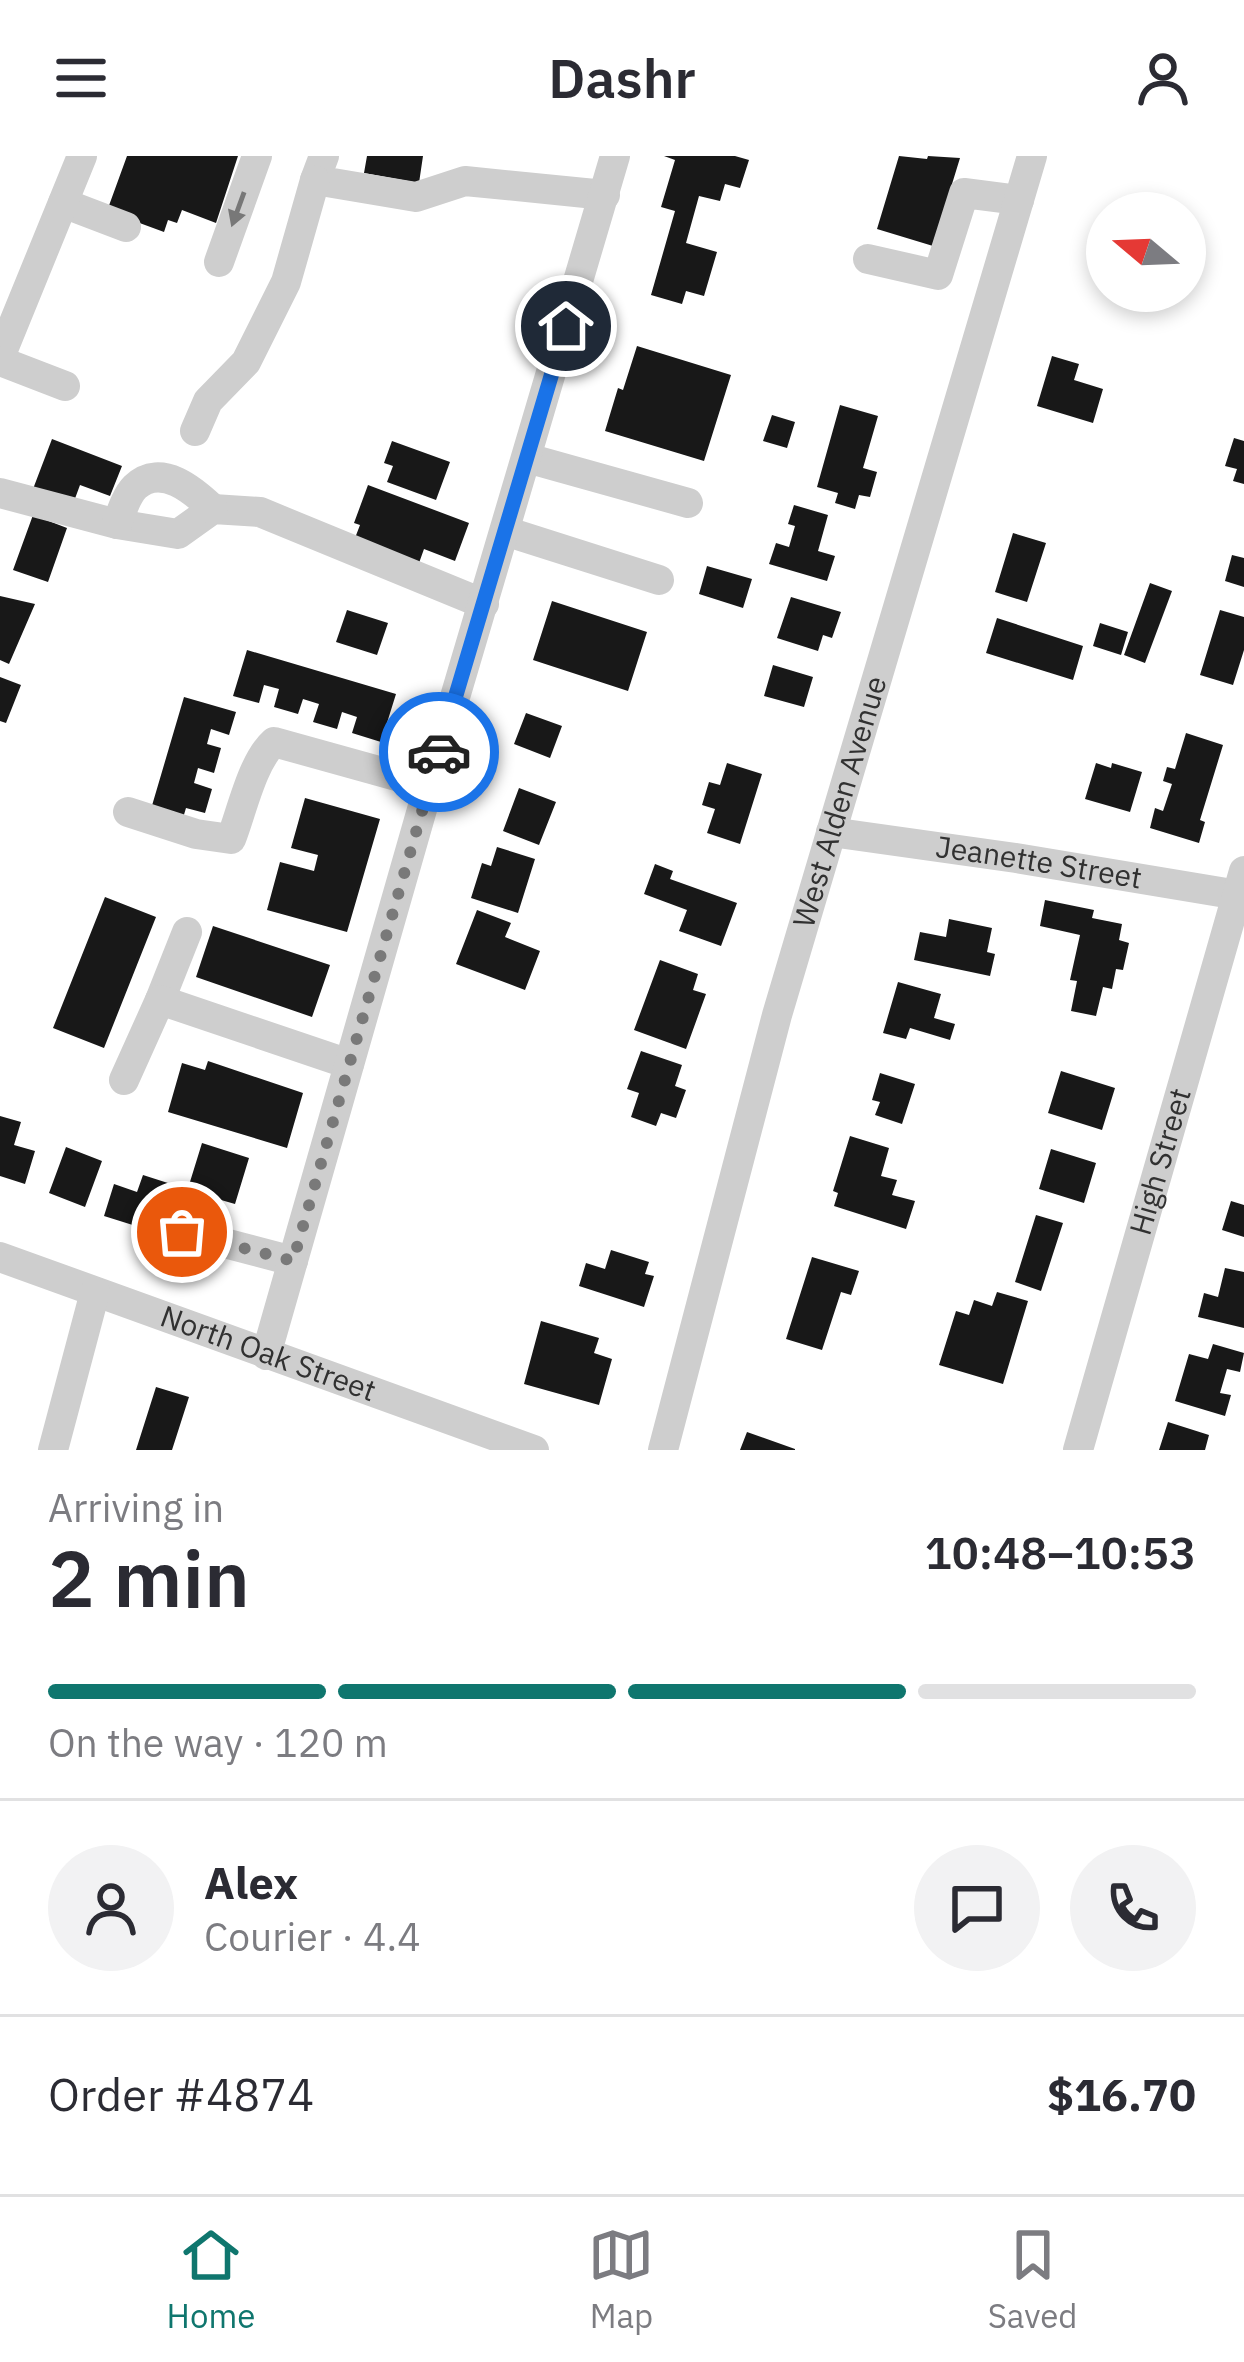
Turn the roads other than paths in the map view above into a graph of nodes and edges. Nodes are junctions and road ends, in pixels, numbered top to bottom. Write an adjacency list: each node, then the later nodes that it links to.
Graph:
1 (82, 156): 8 (street)
2 (257, 156): 11 (street, one-way to 11)
3 (615, 156): 6 (street)
4 (1032, 156): 7 (street, West Alden Avenue)
5 (320, 168): 6 (street); 16 (street)
6 (605, 194): 17 (street)
7 (1019, 200): 12 (street); 13 (street, West Alden Avenue)
8 (63, 203): 9 (street); 14 (street)
9 (126, 227)
10 (868, 259): 12 (street)
11 (219, 262)
12 (938, 275): 13 (street)
13 (993, 287): 27 (street, West Alden Avenue)
14 (0, 359): 15 (street)
15 (64, 386)
16 (195, 431)
17 (527, 458): 19 (street); 22 (street)
18 (0, 493): 21 (street)
19 (688, 503)
20 (213, 509): 21 (street); 21 (street); 24 (street)
21 (117, 524)
22 (505, 531): 23 (street); 24 (street)
23 (659, 580)
24 (484, 604): 25 (street)
25 (429, 785): 26 (street); 31 (street)
26 (128, 812)
27 (831, 832): 28 (street, Jeanette Street); 40 (street, West Alden Avenue)
28 (1242, 887): 41 (street, High Street)
29 (187, 932): 30 (street)
30 (160, 1000): 31 (street); 32 (street)
31 (349, 1064): 35 (street)
32 (124, 1080)
33 (182, 1232): 35 (street)
34 (0, 1257): 36 (street, North Oak Street)
35 (293, 1261): 37 (street)
36 (95, 1292): 37 (street, North Oak Street); 38 (street)
37 (266, 1354): 39 (street, North Oak Street)
38 (53, 1450)
39 (534, 1450)
40 (663, 1450)
41 (1078, 1450)

